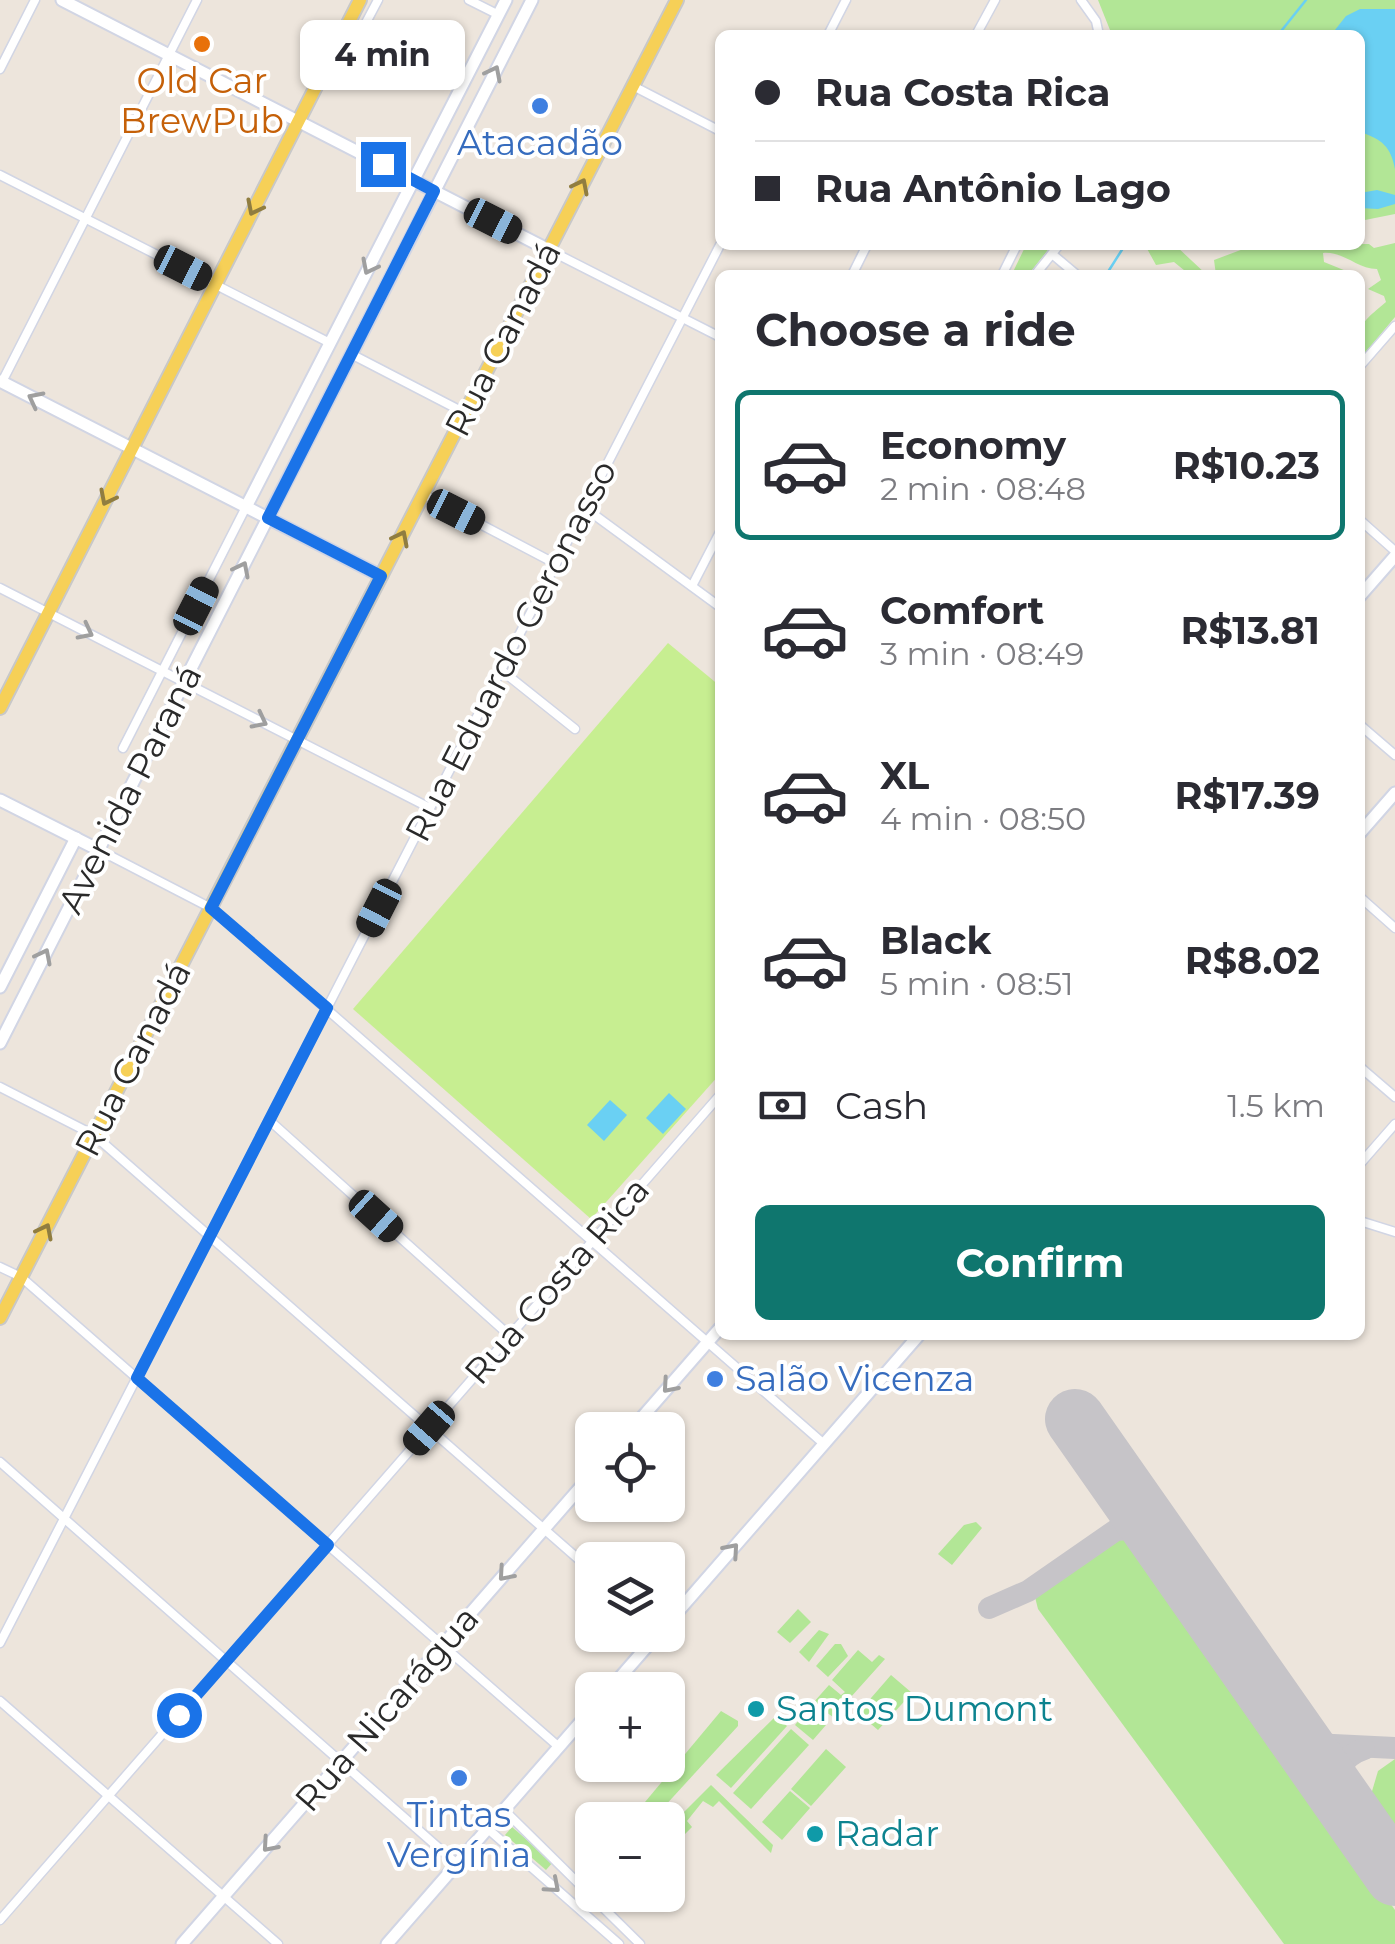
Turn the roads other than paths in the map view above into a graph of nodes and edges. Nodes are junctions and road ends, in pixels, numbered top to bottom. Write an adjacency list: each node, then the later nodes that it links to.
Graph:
1 (35, 0): 18 (street)
2 (62, 0): 17 (street)
3 (197, 0): 17 (street)
4 (360, 0): 19 (main road)
5 (378, 0): 19 (street)
6 (470, 0): 13 (street)
7 (506, 0): 13 (street, Avenida Paraná)
8 (532, 0): 25 (street, Avenida Paraná, one-way to 8)
9 (677, 0): 20 (main road, Rua Canadá)
10 (846, 0): 14 (street)
11 (995, 0): 15 (street)
12 (1081, 0): 16 (street)
13 (498, 15): 24 (street, Avenida Paraná)
14 (831, 30)
15 (979, 30)
16 (1098, 30)
17 (169, 55): 21 (street); 26 (street)
18 (0, 69)
19 (325, 69): 21 (main road)
20 (632, 86): 22 (street); 27 (main road, Rua Canadá, one-way to 20)
21 (299, 122): 24 (street); 33 (main road, one-way to 33)
22 (715, 128)
23 (0, 174): 26 (street)
24 (414, 180): 25 (street); 37 (street, Avenida Paraná, one-way to 37)
25 (434, 191): 27 (street); 38 (street, Avenida Paraná)
26 (86, 218): 33 (street); 40 (street)
27 (549, 250): 34 (street); 41 (main road, Rua Canadá)
28 (717, 250): 34 (street, Rua Eduardo Geronasso)
29 (1055, 250): 30 (street)
30 (1052, 254): 31 (street); 32 (street)
31 (1039, 270)
32 (1072, 270)
33 (215, 285): 37 (street); 42 (main road)
34 (682, 318): 36 (street); 45 (street, Rua Eduardo Geronasso)
35 (1395, 326): 39 (street)
36 (715, 334)
37 (330, 344): 44 (street, Avenida Paraná)
38 (351, 354): 41 (street); 46 (street, Avenida Paraná)
39 (1365, 360)
40 (1, 383): 42 (street, one-way to 40)
41 (465, 412): 43 (main road, Rua Canadá)
42 (132, 449): 44 (street); 56 (main road, one-way to 56)
43 (423, 494): 50 (street); 51 (main road, Rua Canadá, one-way to 43)
44 (246, 507): 46 (street); 58 (street, Avenida Paraná)
45 (584, 508): 50 (street, Rua Eduardo Geronasso); 52 (street)
46 (268, 518): 51 (street); 59 (street, Avenida Paraná, one-way to 46)
47 (1365, 525): 49 (street)
48 (715, 542): 52 (street)
49 (1395, 553): 54 (street)
50 (556, 564): 57 (street, Rua Eduardo Geronasso)
51 (381, 576): 63 (main road, Rua Canadá)
52 (692, 586): 55 (street)
53 (0, 588): 56 (street)
54 (1365, 590)
55 (715, 603)
56 (48, 613): 58 (street, one-way to 58); 60 (main road)
57 (501, 670): 61 (street); 68 (street, Rua Eduardo Geronasso)
58 (163, 671): 59 (street); 64 (street, Avenida Paraná)
59 (178, 679): 63 (street, one-way to 63); 70 (street, Avenida Paraná)
60 (0, 708)
61 (575, 728)
62 (1365, 729): 65 (street)
63 (297, 740): 68 (street); 72 (main road, Rua Canadá)
64 (123, 748)
65 (1395, 755)
66 (1395, 793): 69 (street)
67 (0, 800): 70 (street)
68 (430, 808): 75 (street, Rua Eduardo Geronasso)
69 (1365, 827)
70 (87, 844): 72 (street); 74 (street, Avenida Paraná); 76 (street, Avenida Paraná, one-way to 70)
71 (1365, 902): 73 (street)
72 (211, 908): 75 (street); 83 (main road, Rua Canadá)
73 (1395, 928)
74 (0, 988)
75 (327, 1008): 81 (street, Rua Eduardo Geronasso); 88 (street)
76 (0, 1042)
77 (1365, 1071): 79 (street)
78 (0, 1088): 83 (street)
79 (1395, 1098)
80 (715, 1104): 88 (street, Rua Costa Rica)
81 (269, 1120): 87 (street, Rua Eduardo Geronasso); 93 (street)
82 (1395, 1124): 84 (street)
83 (94, 1136): 87 (street); 90 (main road, Rua Canadá, one-way to 83)
84 (1365, 1158)
85 (1365, 1223): 86 (street)
86 (1395, 1232)
87 (210, 1236): 96 (street, Rua Eduardo Geronasso); 98 (street)
88 (592, 1241): 93 (street, Rua Costa Rica); 95 (street)
89 (0, 1266): 90 (street)
90 (21, 1277): 91 (main road, Rua Canadá); 96 (street)
91 (0, 1318)
92 (715, 1334): 95 (street)
93 (510, 1336): 98 (street, Rua Costa Rica)
94 (915, 1340): 99 (street)
95 (708, 1342): 97 (street, one-way to 97); 99 (street)
96 (137, 1378): 102 (street, Rua Eduardo Geronasso); 104 (street)
97 (647, 1412)
98 (429, 1428): 103 (street); 104 (street, Rua Costa Rica)
99 (824, 1444): 106 (street, one-way to 99)
100 (0, 1462): 102 (street)
101 (575, 1493): 103 (street, Rua Nicarágua)
102 (64, 1518): 107 (street, Rua Eduardo Geronasso); 110 (street)
103 (544, 1529): 105 (street); 108 (street, Rua Nicarágua, one-way to 108)
104 (328, 1545): 108 (street); 110 (street, Rua Costa Rica)
105 (575, 1556)
106 (685, 1603)
107 (0, 1643)
108 (443, 1645): 114 (street); 115 (street, Rua Nicarágua)
109 (642, 1652): 111 (street)
110 (226, 1661): 115 (street); 116 (street, Rua Costa Rica)
111 (625, 1672)
112 (0, 1700): 116 (street)
113 (575, 1729): 114 (street)
114 (559, 1747): 117 (street)
115 (341, 1762): 119 (street); 120 (street, Rua Nicarágua, one-way to 120)
116 (108, 1796): 120 (street); 121 (street, Rua Costa Rica)
117 (504, 1810): 118 (street); 126 (street)
118 (488, 1829): 119 (street); 125 (street, one-way to 125)
119 (458, 1864): 124 (street)
120 (224, 1896): 122 (street, Rua Nicarágua); 123 (street)
121 (0, 1920)
122 (182, 1944)
123 (278, 1944)
124 (388, 1944)
125 (619, 1944)
126 (640, 1944)

